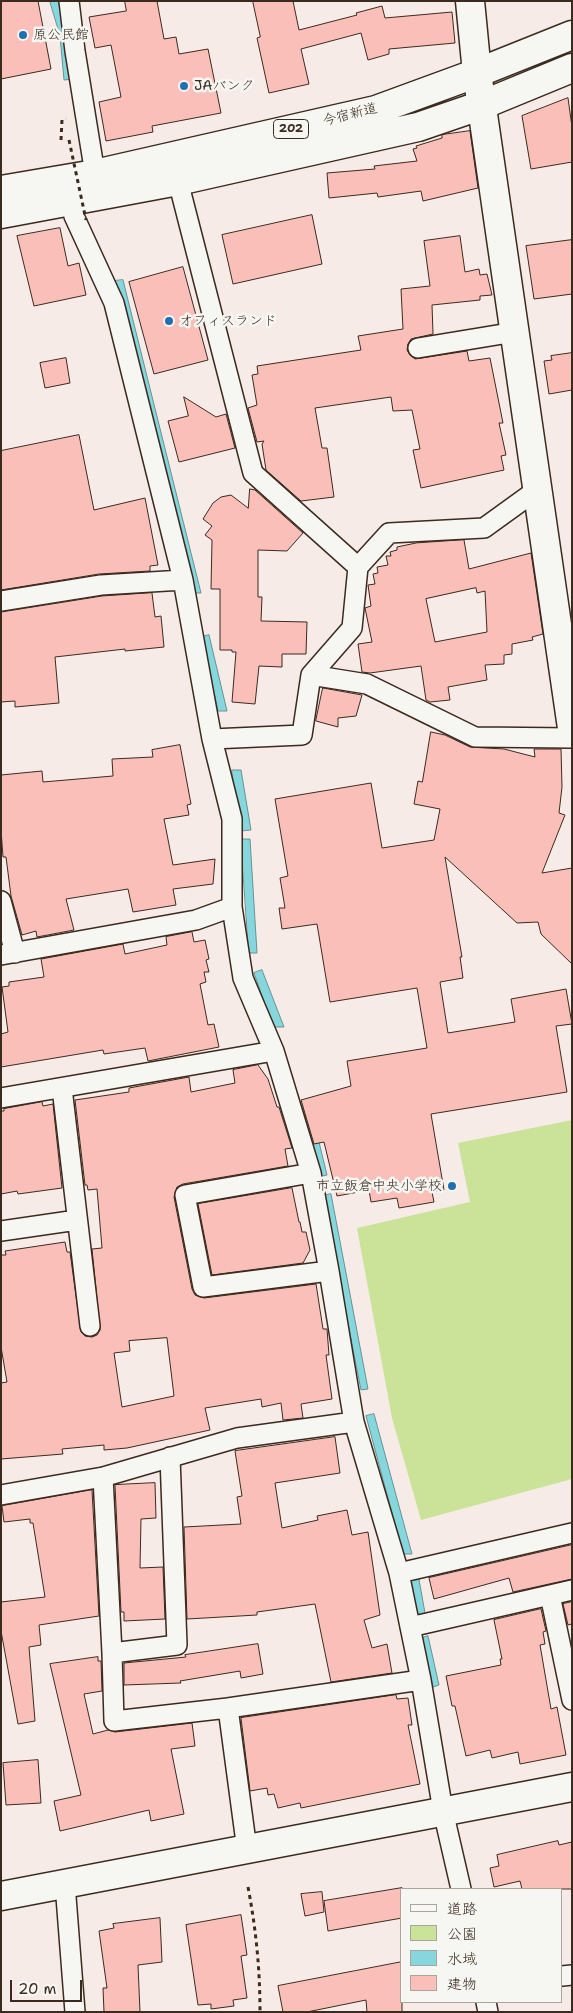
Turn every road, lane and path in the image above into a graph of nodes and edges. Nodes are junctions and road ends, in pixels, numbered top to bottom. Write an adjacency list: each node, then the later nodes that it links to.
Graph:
1 (69, 1): 10 (street)
2 (470, 1): 5 (main road)
3 (572, 35): 5 (main road, 今宿新道 / 202)
4 (572, 68): 6 (main road, 今宿新道 / 202)
5 (477, 74): 6 (main road); 10 (main road, 今宿新道 / 202)
6 (482, 105): 11 (main road, 今宿新道 / 202); 15 (main road)
7 (62, 120): 8 (path)
8 (61, 140)
9 (69, 140): 13 (path, bridge)
10 (95, 174): 12 (main road, 今宿新道 / 202)
11 (178, 181): 13 (main road, 今宿新道 / 202); 18 (street)
12 (1, 190)
13 (78, 211): 14 (main road, 今宿新道 / 202); 19 (street)
14 (1, 214)
15 (515, 332): 16 (street); 17 (main road)
16 (418, 348)
17 (538, 489): 18 (street); 21 (main road)
18 (358, 567): 22 (street)
19 (183, 580): 20 (street); 25 (street)
20 (1, 601)
21 (567, 657): 23 (main road)
22 (311, 675): 24 (street); 25 (street)
23 (572, 728)
24 (572, 738)
25 (212, 739): 27 (street)
26 (1, 901): 28 (street)
27 (232, 907): 28 (street); 29 (street)
28 (8, 954)
29 (274, 1051): 30 (street); 32 (street)
30 (62, 1088): 31 (street); 33 (street)
31 (1, 1098)
32 (311, 1173): 35 (street); 35 (street)
33 (77, 1220): 34 (street); 36 (street)
34 (1, 1231)
35 (330, 1271): 37 (street)
36 (90, 1326)
37 (354, 1422): 38 (street); 42 (street)
38 (170, 1457): 39 (street); 46 (street)
39 (103, 1477): 40 (street); 46 (street)
40 (1, 1495)
41 (572, 1533): 42 (street)
42 (399, 1572): 45 (street)
43 (572, 1590): 44 (street)
44 (550, 1595): 45 (street); 48 (street)
45 (410, 1627): 47 (street)
46 (112, 1653): 49 (street)
47 (420, 1680): 49 (street); 52 (street)
48 (572, 1700)
49 (228, 1708): 53 (street)
50 (572, 1787): 52 (main road)
51 (572, 1804): 52 (main road)
52 (445, 1819): 53 (main road); 55 (street); 56 (main road)
53 (247, 1850): 56 (main road)
54 (248, 1887): 60 (path)
55 (461, 1888)
56 (66, 1891): 57 (main road); 58 (main road); 59 (street)
57 (1, 1896)
58 (1, 1911)
59 (75, 2012)
60 (260, 2012)

